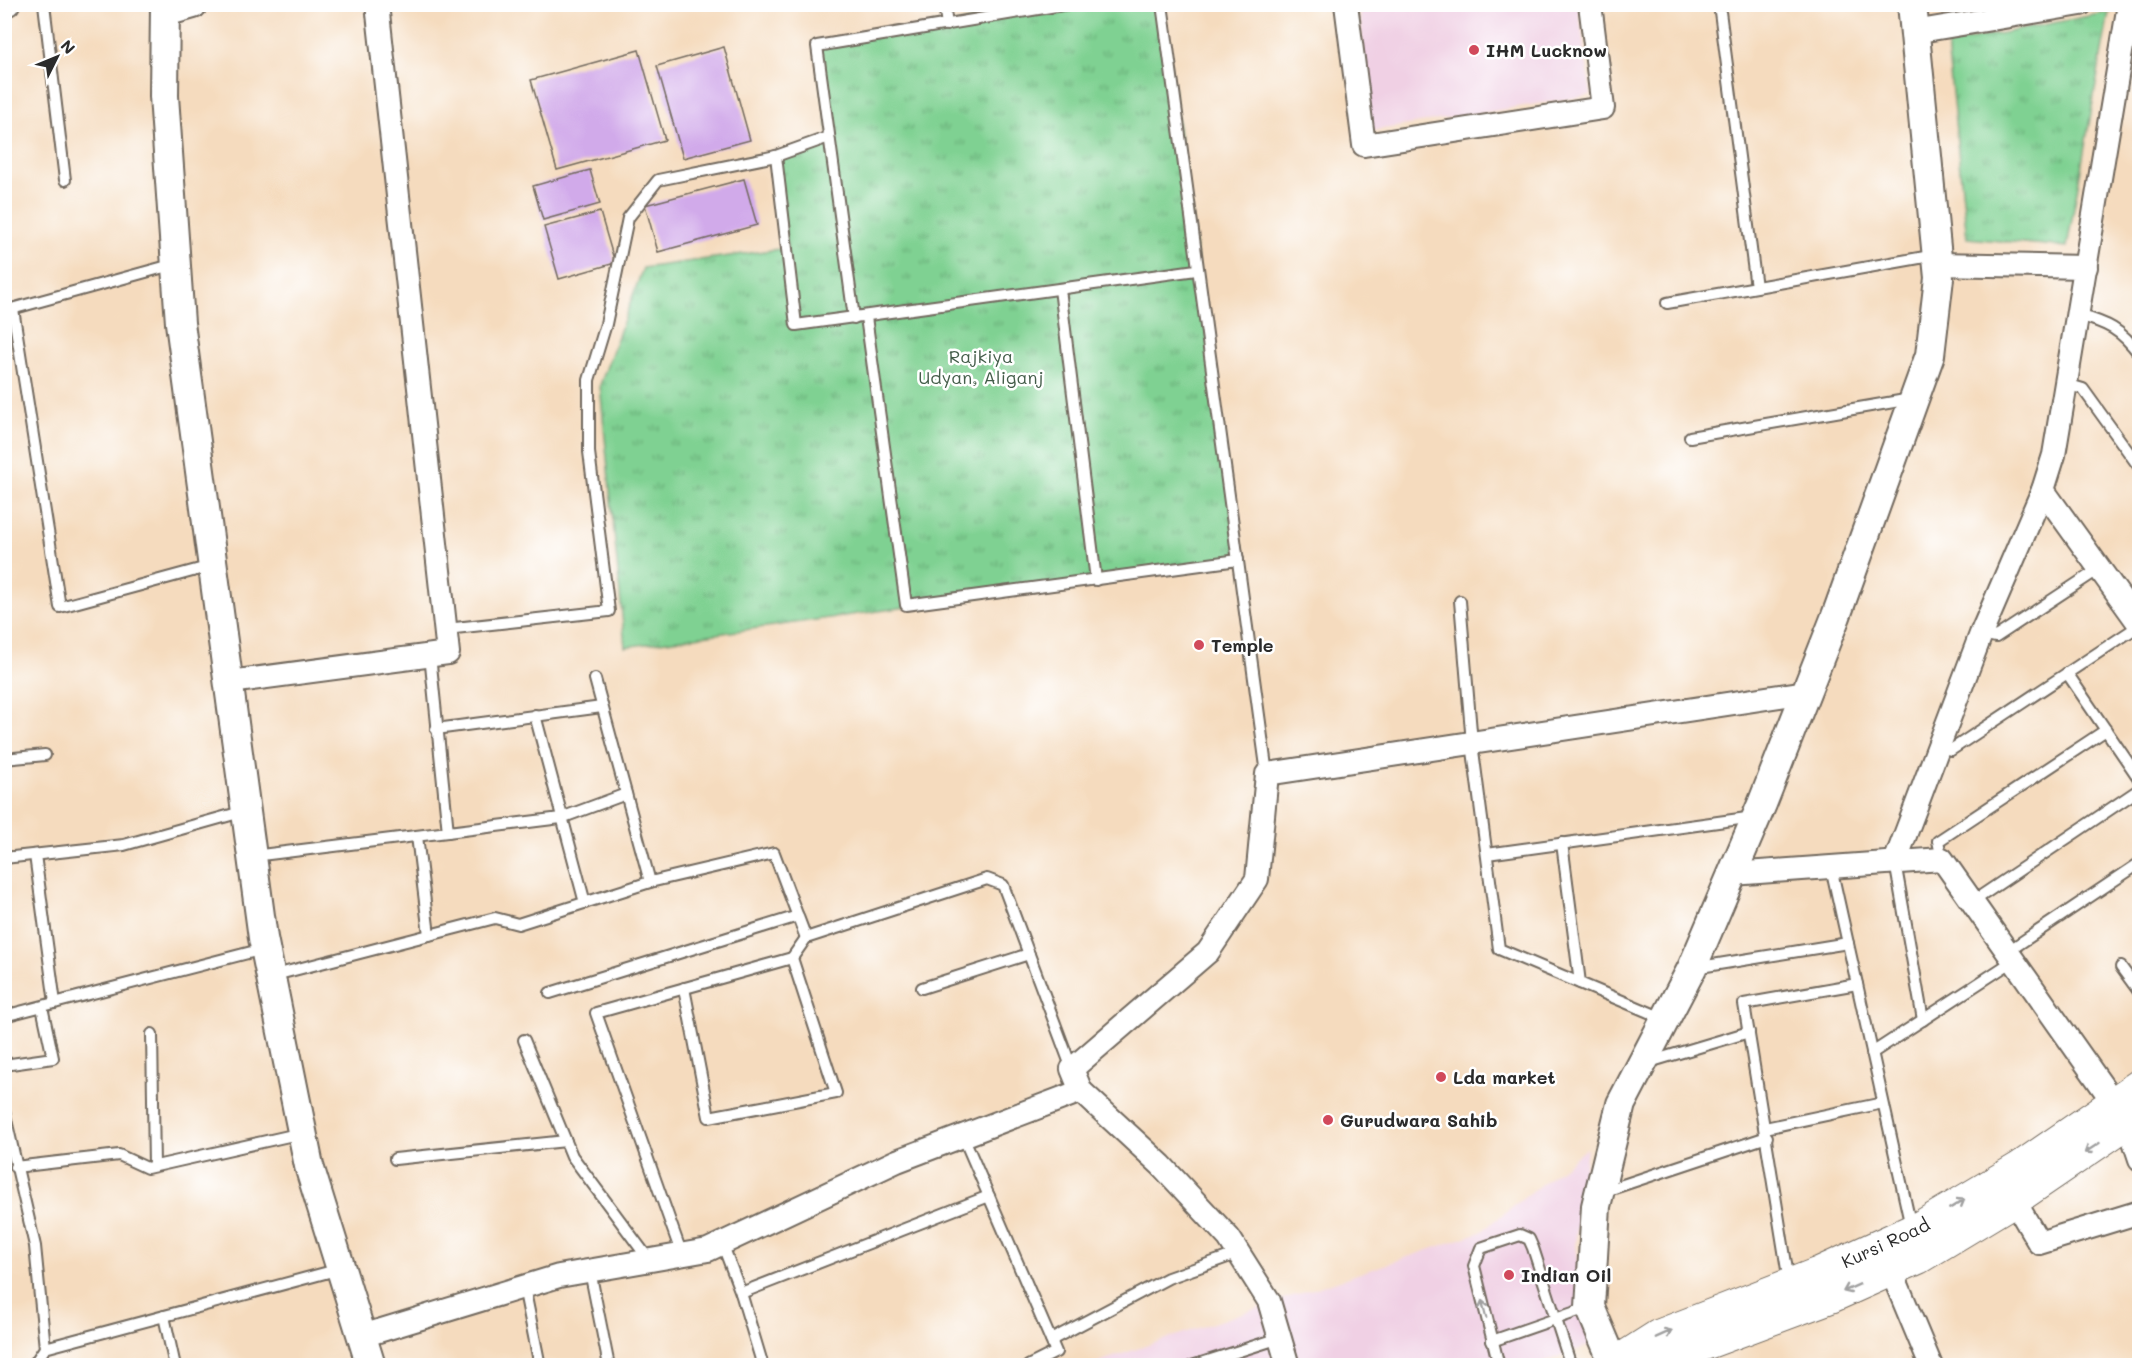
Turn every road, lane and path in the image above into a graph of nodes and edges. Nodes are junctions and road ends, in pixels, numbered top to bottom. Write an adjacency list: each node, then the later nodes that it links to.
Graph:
1 (44, 4): 17 (lane)
2 (193, 4): 12 (street)
3 (377, 4): 40 (street)
4 (944, 4): 14 (lane)
5 (1068, 4): 14 (lane)
6 (1162, 4): 21 (lane)
7 (1346, 4): 8 (street)
8 (1590, 4)
9 (1719, 4): 22 (lane)
10 (2081, 4): 13 (street)
11 (2129, 4): 20 (street)
12 (165, 8): 19 (street)
13 (1913, 18): 18 (street)
14 (947, 25): 15 (lane)
15 (829, 137): 16 (lane); 27 (lane)
16 (776, 156): 27 (lane); 40 (lane)
17 (65, 180)
18 (1937, 259): 20 (street); 22 (lane); 30 (street)
19 (175, 264): 25 (lane); 35 (street)
20 (2085, 267): 26 (street)
21 (1196, 270): 23 (lane); 34 (lane)
22 (1756, 287): 24 (lane)
23 (1060, 289): 27 (lane); 37 (lane)
24 (1667, 303)
25 (9, 310): 35 (lane)
26 (2078, 315): 28 (lane); 29 (street)
27 (860, 318): 37 (lane)
28 (2139, 355)
29 (2066, 384): 32 (lane); 33 (street)
30 (1914, 398): 31 (lane); 46 (street)
31 (1690, 437)
32 (2139, 468)
33 (2043, 490): 36 (street); 41 (street)
34 (1238, 560): 37 (lane); 55 (lane)
35 (214, 565): 45 (street)
36 (2099, 569): 39 (street); 41 (lane)
37 (1096, 579)
38 (1460, 601): 51 (lane)
39 (2139, 625): 43 (lane)
40 (446, 629): 42 (street)
41 (1981, 634): 52 (street)
42 (430, 655): 45 (street); 49 (lane)
43 (2067, 673): 50 (lane); 52 (lane)
44 (595, 679): 47 (lane)
45 (230, 682): 59 (street)
46 (1806, 692): 51 (street); 60 (street)
47 (602, 707): 48 (lane); 58 (lane)
48 (535, 715): 49 (lane); 61 (lane)
49 (436, 729): 62 (lane)
50 (2106, 730): 56 (lane); 69 (lane)
51 (1472, 743): 55 (street); 65 (lane)
52 (1938, 746): 70 (street)
53 (45, 755): 54 (lane)
54 (4, 759)
55 (1267, 774): 105 (street)
56 (2139, 780)
57 (2139, 789): 75 (lane)
58 (626, 794): 61 (lane); 74 (lane)
59 (247, 810): 66 (lane); 67 (street)
60 (1757, 816): 64 (lane); 73 (street)
61 (561, 818): 62 (lane); 76 (lane)
62 (448, 832): 63 (lane)
63 (417, 836): 67 (lane); 78 (lane)
64 (1562, 843): 65 (lane); 88 (lane)
65 (1486, 854): 88 (lane)
66 (35, 855): 68 (lane); 94 (lane)
67 (253, 856): 81 (street)
68 (4, 858)
69 (1942, 859): 70 (street); 75 (street)
70 (1894, 862): 72 (street); 98 (lane)
71 (2139, 863): 83 (lane)
72 (1831, 867): 73 (street); 80 (lane)
73 (1732, 874): 86 (street)
74 (650, 882): 76 (lane); 77 (lane)
75 (1972, 902): 83 (street)
76 (585, 903): 78 (lane)
77 (798, 916): 79 (lane); 92 (lane)
78 (429, 935): 87 (lane)
79 (806, 938): 82 (lane); 84 (lane)
80 (1848, 943): 86 (lane); 89 (lane)
81 (265, 948): 87 (street); 94 (lane)
82 (1029, 954): 91 (lane); 105 (lane)
83 (2010, 957): 98 (lane); 110 (street)
84 (792, 958): 90 (lane); 90 (lane)
85 (2121, 967): 93 (lane)
86 (1692, 968): 97 (street)
87 (271, 976): 112 (street)
88 (1580, 983): 97 (lane)
89 (1857, 984): 99 (lane); 102 (lane)
90 (684, 988): 126 (lane)
91 (922, 988)
92 (550, 993)
93 (2139, 993)
94 (55, 1003): 95 (lane)
95 (42, 1007): 96 (lane); 104 (lane)
96 (4, 1016)
97 (1665, 1019): 103 (street)
98 (1923, 1020): 102 (lane)
99 (1749, 1032): 103 (lane); 111 (lane)
100 (152, 1034): 117 (lane)
101 (524, 1040): 114 (lane)
102 (1872, 1053): 108 (lane)
103 (1642, 1064): 119 (street)
104 (4, 1065)
105 (1072, 1069): 107 (street)
106 (2139, 1084): 110 (main road, Kursi Road)
107 (1081, 1091): 113 (street); 125 (street)
108 (1883, 1103): 111 (lane); 123 (lane)
109 (4, 1111): 118 (lane)
110 (2127, 1113): 116 (street); 121 (main road, Kursi Road, one-way to 121); 123 (main road, Kursi Road, one-way to 110)
111 (1766, 1132): 119 (lane); 131 (lane)
112 (303, 1133): 117 (lane); 128 (street)
113 (963, 1136): 120 (lane); 124 (street)
114 (566, 1141): 115 (lane); 127 (lane)
115 (395, 1159)
116 (2139, 1159)
117 (154, 1166): 118 (lane)
118 (15, 1167): 141 (lane)
119 (1599, 1193): 134 (street)
120 (989, 1196): 133 (lane); 139 (lane)
121 (2014, 1200): 122 (street); 129 (main road, Kursi Road)
122 (2139, 1212)
123 (1912, 1230): 131 (main road, Kursi Road)
124 (722, 1243): 126 (street); 133 (lane)
125 (1239, 1253): 138 (street); 139 (lane)
126 (682, 1255): 127 (street)
127 (650, 1261): 130 (street)
128 (341, 1269): 135 (lane); 137 (street)
129 (1891, 1270): 153 (main road, Kursi Road, one-way to 153); 154 (street)
130 (590, 1271): 132 (street); 146 (lane)
131 (1789, 1285): 153 (main road, Kursi Road, one-way to 131)
132 (524, 1287): 137 (street); 145 (lane)
133 (741, 1293): 147 (lane)
134 (1590, 1307): 136 (lane); 153 (street)
135 (164, 1316): 141 (lane); 143 (lane)
136 (1556, 1318): 140 (lane); 140 (lane, one-way to 136); 152 (lane)
137 (362, 1336): 144 (street)
138 (1280, 1338): 149 (lane); 150 (street)
139 (1052, 1340): 148 (lane)
140 (1492, 1341): 151 (lane)
141 (45, 1348): 142 (lane)
142 (33, 1365)
143 (175, 1365)
144 (371, 1365)
145 (540, 1365)
146 (609, 1365)
147 (762, 1365)
148 (1031, 1365)
149 (1192, 1365)
150 (1288, 1365)
151 (1498, 1365)
152 (1570, 1365)
153 (1613, 1365)
154 (1931, 1365)

